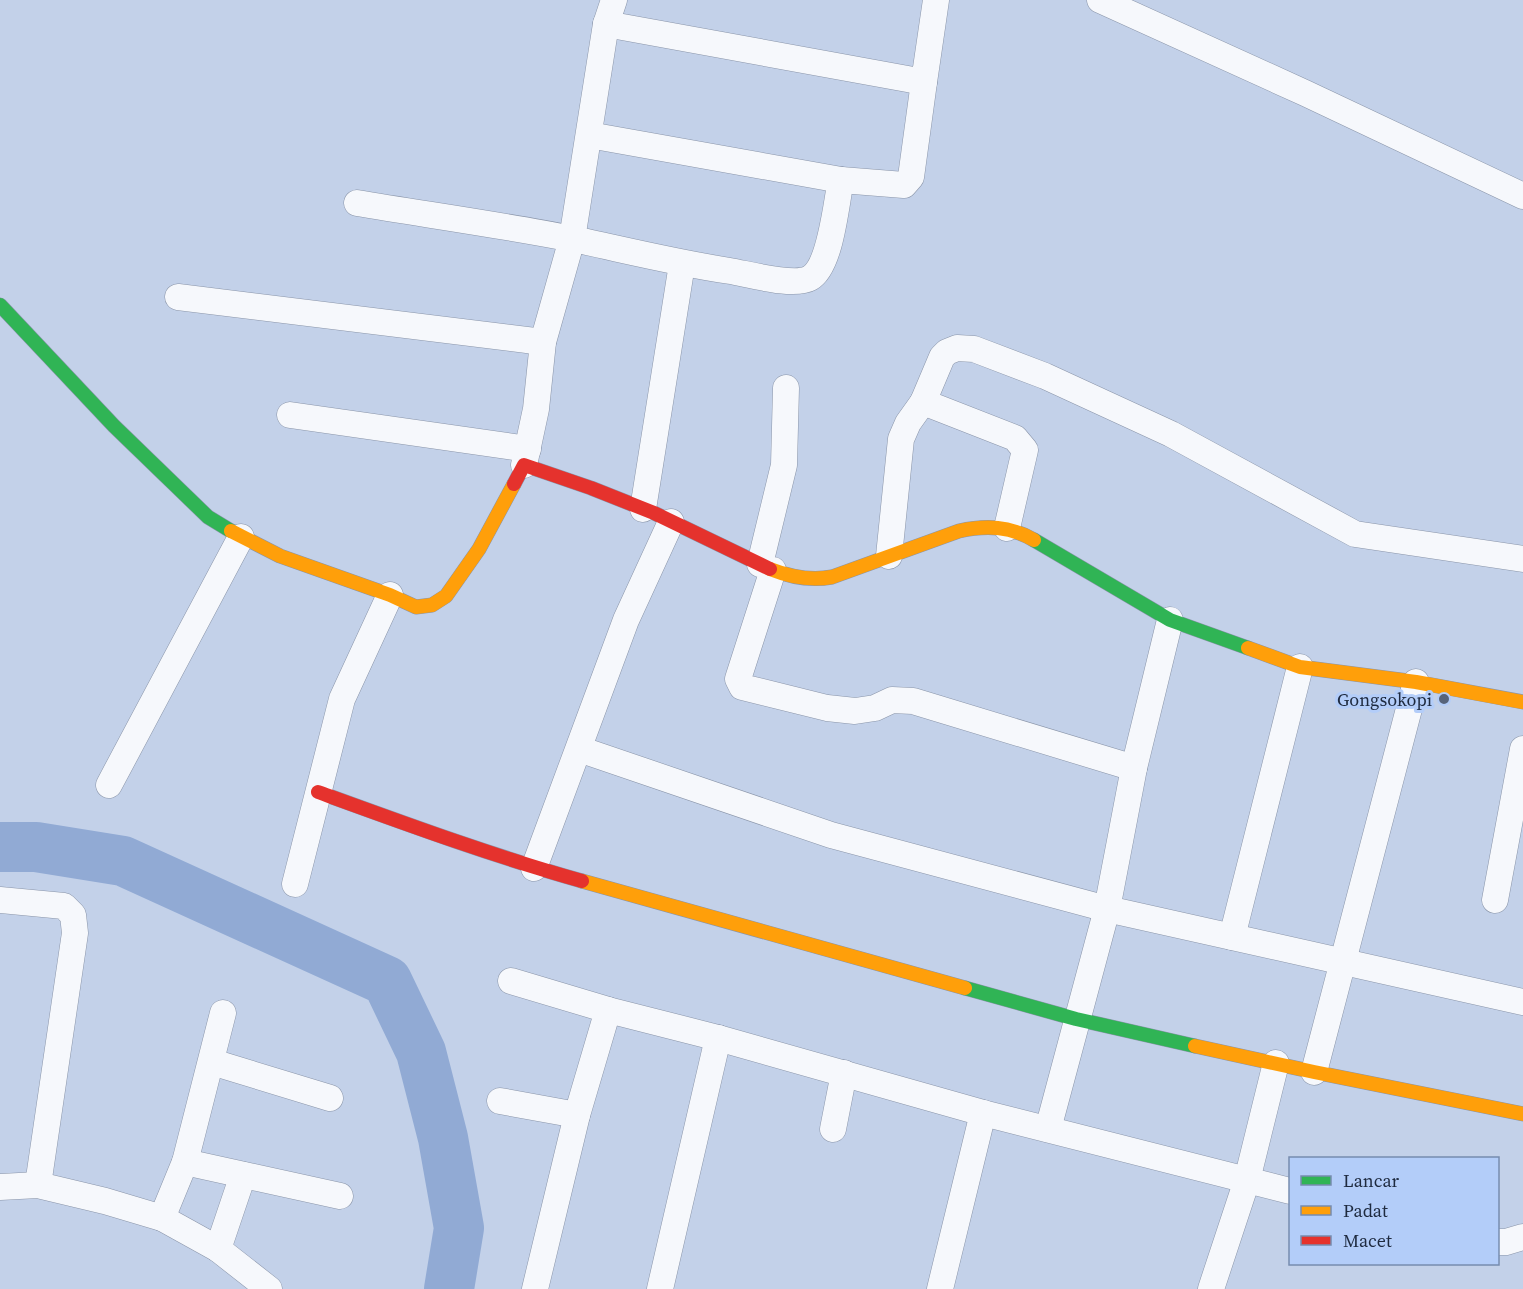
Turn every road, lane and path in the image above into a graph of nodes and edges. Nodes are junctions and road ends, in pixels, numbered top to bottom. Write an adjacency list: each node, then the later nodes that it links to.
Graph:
1 (614, 0): 4 (street)
2 (936, 0): 5 (street)
3 (1100, 0): 8 (street)
4 (606, 24): 5 (street); 6 (street)
5 (924, 82): 7 (street)
6 (589, 135): 7 (street); 10 (street)
7 (841, 180): 11 (street)
8 (1523, 196)
9 (357, 202): 10 (street)
10 (572, 239): 11 (street); 14 (street)
11 (682, 264): 19 (street)
12 (178, 297): 14 (street)
13 (0, 305): 22 (street)
14 (543, 342): 18 (street)
15 (786, 388): 25 (street)
16 (923, 402): 21 (street); 23 (street); 24 (street)
17 (290, 415): 18 (street)
18 (526, 457): 19 (street); 26 (street)
19 (643, 509): 20 (street)
20 (671, 522): 25 (street); 31 (street)
21 (1007, 528): 23 (street); 27 (street)
22 (241, 537): 26 (street); 34 (street)
23 (889, 556): 25 (street)
24 (1523, 559)
25 (766, 567): 33 (street)
26 (390, 595): 35 (street)
27 (1170, 620): 28 (street); 33 (street)
28 (1300, 667): 29 (street); 41 (street)
29 (1416, 682): 30 (street); 42 (street)
30 (1523, 702)
31 (579, 749): 36 (street); 40 (street)
32 (1523, 749): 39 (street)
33 (1134, 768): 40 (street)
34 (110, 785)
35 (318, 792): 36 (street); 37 (street)
36 (534, 868): 47 (street)
37 (294, 884)
38 (0, 900): 63 (street)
39 (1495, 900)
40 (1107, 909): 41 (street); 47 (street)
41 (1232, 937): 42 (street)
42 (1343, 961): 44 (street); 51 (street)
43 (511, 981): 45 (street)
44 (1523, 1002)
45 (609, 1011): 48 (street); 57 (street)
46 (223, 1013): 49 (street)
47 (1077, 1019): 50 (street); 59 (street)
48 (718, 1038): 52 (street); 73 (street)
49 (212, 1062): 53 (street); 60 (street)
50 (1276, 1063): 51 (street); 62 (street)
51 (1314, 1072): 56 (street)
52 (844, 1073): 55 (street); 58 (street)
53 (330, 1098)
54 (500, 1101): 57 (street)
55 (983, 1113): 59 (street); 74 (street)
56 (1523, 1114)
57 (577, 1115): 72 (street)
58 (833, 1128)
59 (1048, 1128): 62 (street)
60 (185, 1162): 61 (street); 67 (street)
61 (243, 1175): 66 (street); 70 (street)
62 (1247, 1180): 65 (street); 75 (street)
63 (38, 1185): 64 (street); 67 (street)
64 (0, 1187)
65 (1289, 1191)
66 (340, 1196)
67 (162, 1218): 70 (street)
68 (1523, 1237): 69 (street)
69 (1499, 1242)
70 (218, 1249): 71 (street)
71 (269, 1289)
72 (536, 1289)
73 (660, 1289)
74 (940, 1289)
75 (1211, 1289)

